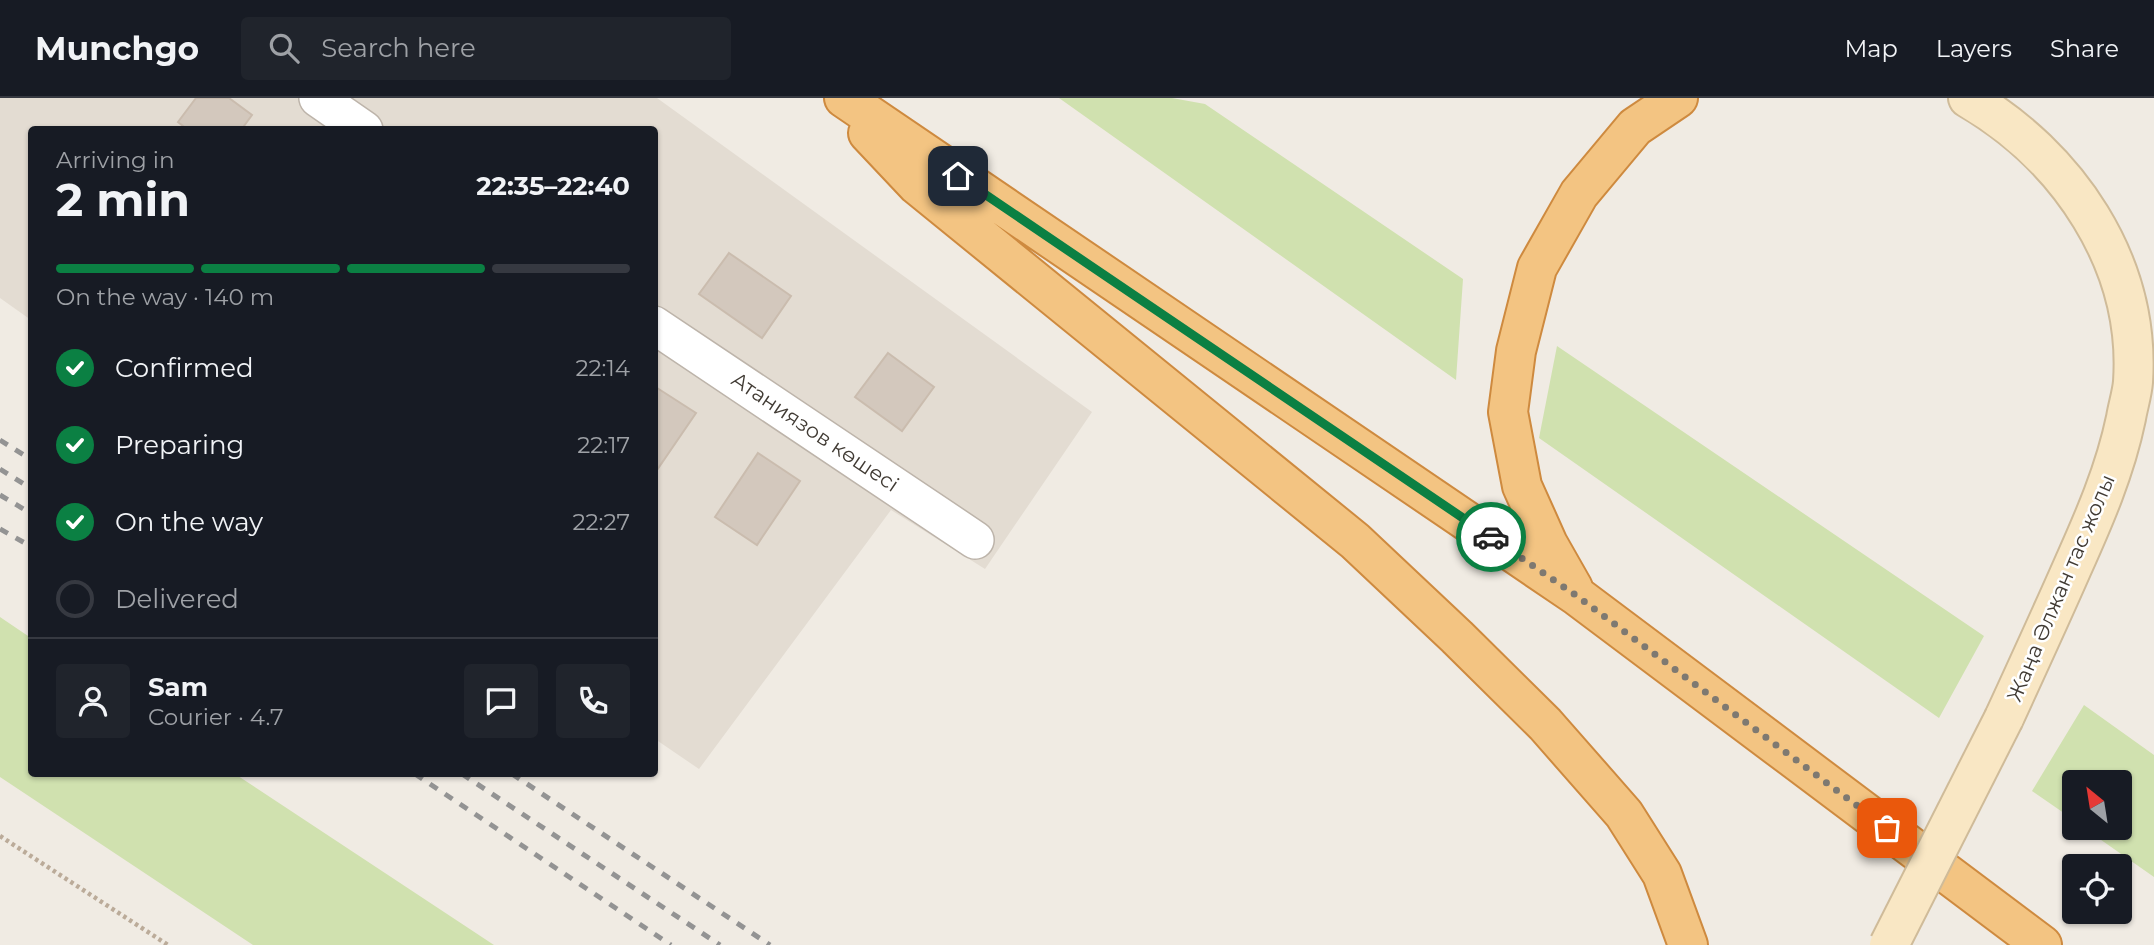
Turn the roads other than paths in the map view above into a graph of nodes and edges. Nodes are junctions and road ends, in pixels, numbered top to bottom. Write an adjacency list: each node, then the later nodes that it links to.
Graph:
1 (318, 98): 5 (street)
2 (843, 98): 8 (highway); 9 (highway)
3 (1678, 98): 8 (highway)
4 (1968, 98): 10 (main road, Жаңа Әлжан тас жолы, bridge)
5 (358, 126)
6 (658, 328): 7 (street, Атаниязов көшесі)
7 (975, 540)
8 (1577, 596): 11 (highway)
9 (1688, 945)
10 (1889, 945)
11 (2042, 945)

